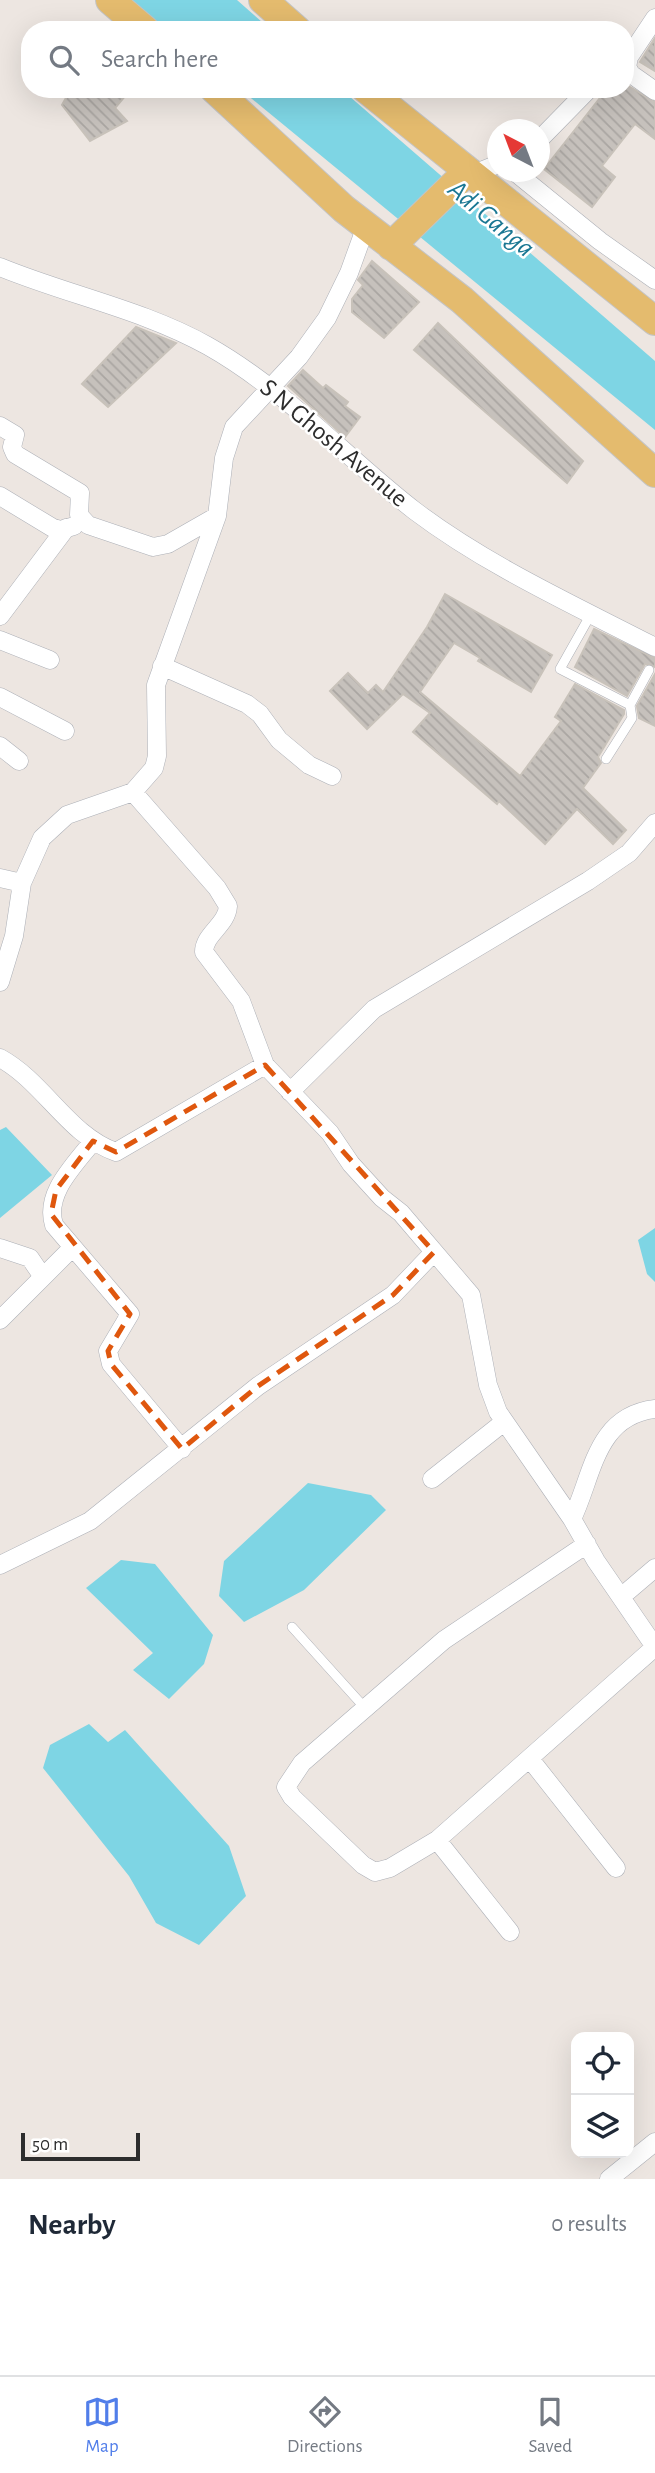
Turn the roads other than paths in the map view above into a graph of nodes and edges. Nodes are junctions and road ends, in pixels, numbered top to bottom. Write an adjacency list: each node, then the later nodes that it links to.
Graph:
1 (110, 0): 4 (main road)
2 (263, 0): 5 (main road)
3 (655, 18): 6 (street)
4 (134, 21)
5 (287, 21)
6 (634, 50)
7 (634, 76): 8 (street)
8 (655, 91)
9 (224, 98): 16 (main road)
10 (377, 98): 14 (main road)
11 (580, 98): 12 (street)
12 (550, 129)
13 (487, 168): 14 (street)
14 (469, 174): 17 (main road); 20 (main road)
15 (526, 182): 19 (street)
16 (366, 226): 17 (main road); 21 (street)
17 (391, 246): 23 (main road)
18 (0, 267): 21 (street, S N Ghosh Avenue)
19 (655, 280)
20 (655, 320)
21 (270, 386): 25 (street); 28 (street, S N Ghosh Avenue)
22 (0, 426): 26 (street)
23 (655, 473)
24 (0, 496): 27 (street)
25 (217, 516): 26 (street); 33 (street)
26 (83, 521): 27 (street)
27 (66, 528): 29 (street)
28 (592, 614): 31 (street, S N Ghosh Avenue); 36 (lane)
29 (0, 616)
30 (0, 640): 32 (street)
31 (655, 646)
32 (50, 660)
33 (162, 666): 41 (street); 42 (street)
34 (649, 670): 36 (lane)
35 (0, 696): 37 (street)
36 (630, 705): 39 (lane)
37 (65, 731)
38 (0, 746): 40 (street)
39 (606, 760)
40 (19, 761)
41 (332, 776)
42 (133, 792): 45 (street); 48 (street)
43 (655, 823): 49 (street)
44 (0, 878): 45 (street)
45 (22, 883): 46 (street)
46 (0, 982)
47 (0, 1058): 50 (street)
48 (265, 1065): 49 (street); 50 (street)
49 (290, 1093): 53 (street)
50 (93, 1141): 51 (street)
51 (73, 1247): 54 (street); 58 (street)
52 (0, 1248): 54 (street)
53 (434, 1252): 57 (street); 58 (street)
54 (43, 1277): 55 (street)
55 (0, 1320)
56 (655, 1409): 60 (street)
57 (504, 1422): 59 (street); 60 (street)
58 (182, 1449): 62 (street)
59 (432, 1479)
60 (572, 1519): 61 (street)
61 (587, 1544): 64 (street); 67 (street)
62 (0, 1565)
63 (655, 1568): 64 (street)
64 (621, 1597): 66 (street)
65 (292, 1627): 67 (lane)
66 (655, 1647): 68 (street)
67 (365, 1708): 69 (street)
68 (530, 1759): 69 (street); 70 (street)
69 (437, 1840): 71 (street)
70 (616, 1868)
71 (510, 1932)
72 (655, 2142): 73 (street)
73 (609, 2179)

